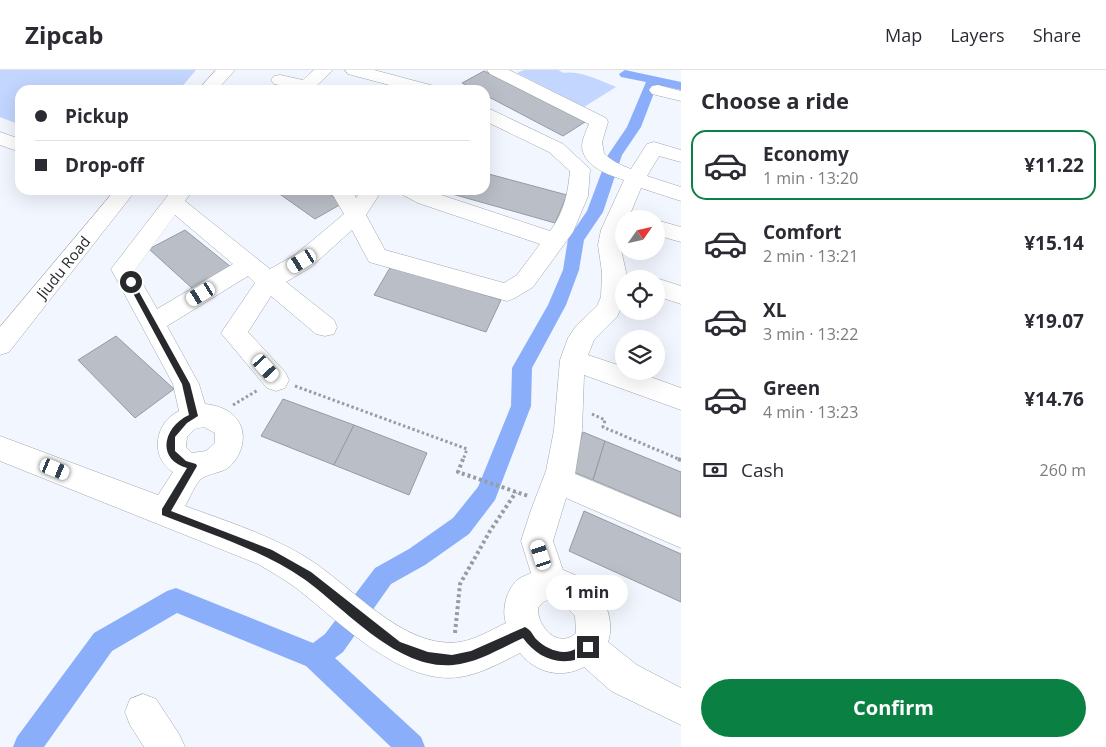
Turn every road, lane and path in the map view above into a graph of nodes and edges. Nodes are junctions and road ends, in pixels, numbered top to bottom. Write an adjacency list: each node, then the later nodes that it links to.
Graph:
1 (222, 70): 7 (main road)
2 (226, 70): 8 (main road)
3 (324, 70): 10 (main road)
4 (354, 70): 11 (main road)
5 (496, 70): 18 (main road)
6 (280, 80): 9 (main road)
7 (211, 85)
8 (212, 85)
9 (302, 85)
10 (308, 85)
11 (410, 85)
12 (658, 90): 13 (main road)
13 (681, 96)
14 (490, 116): 30 (main road)
15 (12, 142): 16 (main road)
16 (0, 156)
17 (681, 156): 18 (main road)
18 (636, 178): 19 (main road); 25 (main road)
19 (681, 194)
20 (122, 195): 37 (main road, Jiudu Road)
21 (343, 195): 26 (main road)
22 (369, 195): 26 (main road)
23 (419, 195): 30 (main road)
24 (178, 196): 31 (main road); 38 (main road)
25 (626, 210)
26 (355, 216): 30 (main road); 33 (main road)
27 (615, 227): 32 (main road)
28 (665, 231): 29 (main road)
29 (681, 235)
30 (555, 240)
31 (249, 265): 33 (main road); 38 (main road)
32 (620, 270)
33 (269, 281): 39 (main road); 42 (main road)
34 (665, 289): 36 (main road)
35 (615, 294): 41 (main road)
36 (681, 295)
37 (10, 320): 40 (main road, Jiudu Road)
38 (153, 323): 45 (main road)
39 (325, 327)
40 (0, 345)
41 (573, 360): 43 (main road); 44 (main road)
42 (276, 380): 45 (path); 49 (path)
43 (681, 400)
44 (570, 405): 47 (path); 50 (main road)
45 (203, 416): 48 (main road); 48 (main road)
46 (0, 448): 51 (main road)
47 (681, 460)
48 (193, 466): 51 (main road)
49 (516, 492): 50 (path); 56 (path)
50 (553, 492): 52 (main road); 53 (main road)
51 (165, 512): 56 (main road)
52 (681, 533)
53 (551, 583): 54 (main road); 55 (main road)
54 (525, 632): 55 (main road); 56 (main road)
55 (588, 647): 57 (main road)
56 (452, 660)
57 (681, 707)
58 (143, 712): 59 (main road)
59 (166, 747)

